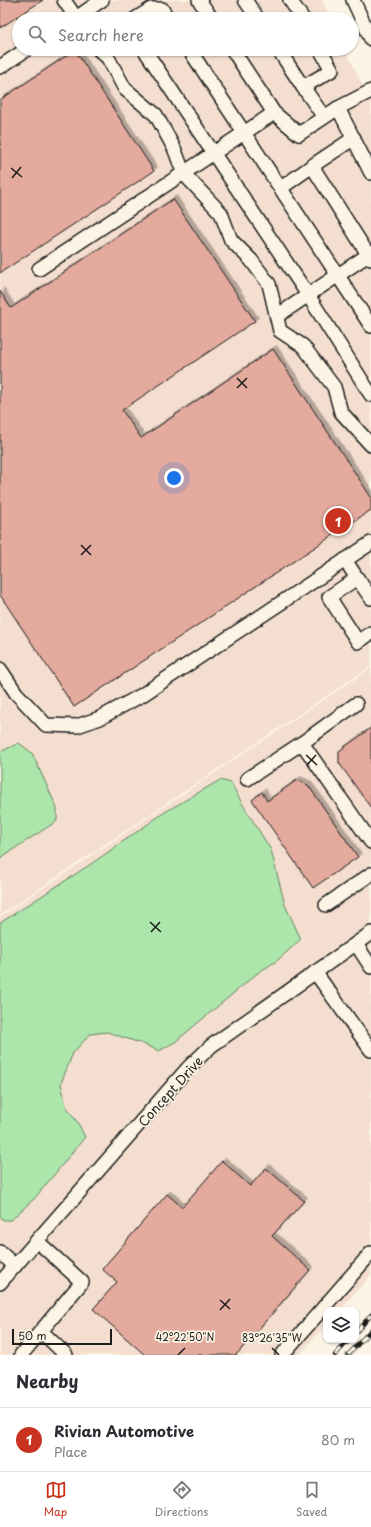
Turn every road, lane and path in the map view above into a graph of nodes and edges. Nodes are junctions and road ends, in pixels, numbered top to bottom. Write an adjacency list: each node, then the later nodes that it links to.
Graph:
1 (64, 0): 7 (street)
2 (102, 0): 8 (street)
3 (199, 0): 11 (street)
4 (245, 0): 12 (street)
5 (290, 0): 13 (street)
6 (353, 0): 14 (street)
7 (72, 12)
8 (86, 12)
9 (148, 12): 10 (street)
10 (164, 12)
11 (207, 12)
12 (253, 12)
13 (298, 12)
14 (359, 12)
15 (359, 13): 16 (street)
16 (371, 39)
17 (17, 56): 24 (street)
18 (106, 56): 35 (street)
19 (149, 56): 32 (street)
20 (193, 56): 30 (street)
21 (237, 56): 28 (street)
22 (283, 56): 25 (street)
23 (324, 56): 25 (street)
24 (0, 67)
25 (303, 86): 29 (street)
26 (371, 91): 27 (street)
27 (338, 108): 29 (street); 31 (street)
28 (274, 113): 29 (street); 30 (street)
29 (324, 117)
30 (244, 132): 32 (street); 36 (street)
31 (354, 138): 33 (street); 34 (street)
32 (213, 153): 35 (street); 40 (street)
33 (312, 166): 36 (street); 37 (street)
34 (371, 173)
35 (184, 174): 38 (street); 41 (street)
36 (281, 188): 39 (street)
37 (370, 256): 39 (street)
38 (39, 269)
39 (338, 275): 40 (street); 42 (street)
40 (308, 295): 41 (street); 43 (street)
41 (276, 316): 44 (street)
42 (371, 326)
43 (371, 395)
44 (371, 445)
45 (371, 543): 46 (street)
46 (345, 560): 47 (street); 50 (street)
47 (357, 578): 48 (street); 49 (street)
48 (371, 598)
49 (371, 633)
50 (0, 669)
51 (356, 704): 52 (street)
52 (302, 743): 53 (street); 54 (street)
53 (247, 779)
54 (371, 842)
55 (371, 874): 56 (street)
56 (326, 905)
57 (371, 933): 58 (street, Concept Drive)
58 (356, 944): 59 (street); 60 (street, Concept Drive)
59 (371, 967)
60 (315, 972): 61 (street); 62 (street, Concept Drive)
61 (371, 1050)
62 (37, 1241): 65 (street, Concept Drive); 67 (street)
63 (0, 1252): 65 (street)
64 (371, 1253): 70 (street)
65 (15, 1266): 66 (street, Concept Drive)
66 (0, 1283)
67 (41, 1331): 68 (street); 69 (street)
68 (21, 1355)
69 (66, 1355)
70 (282, 1355)

